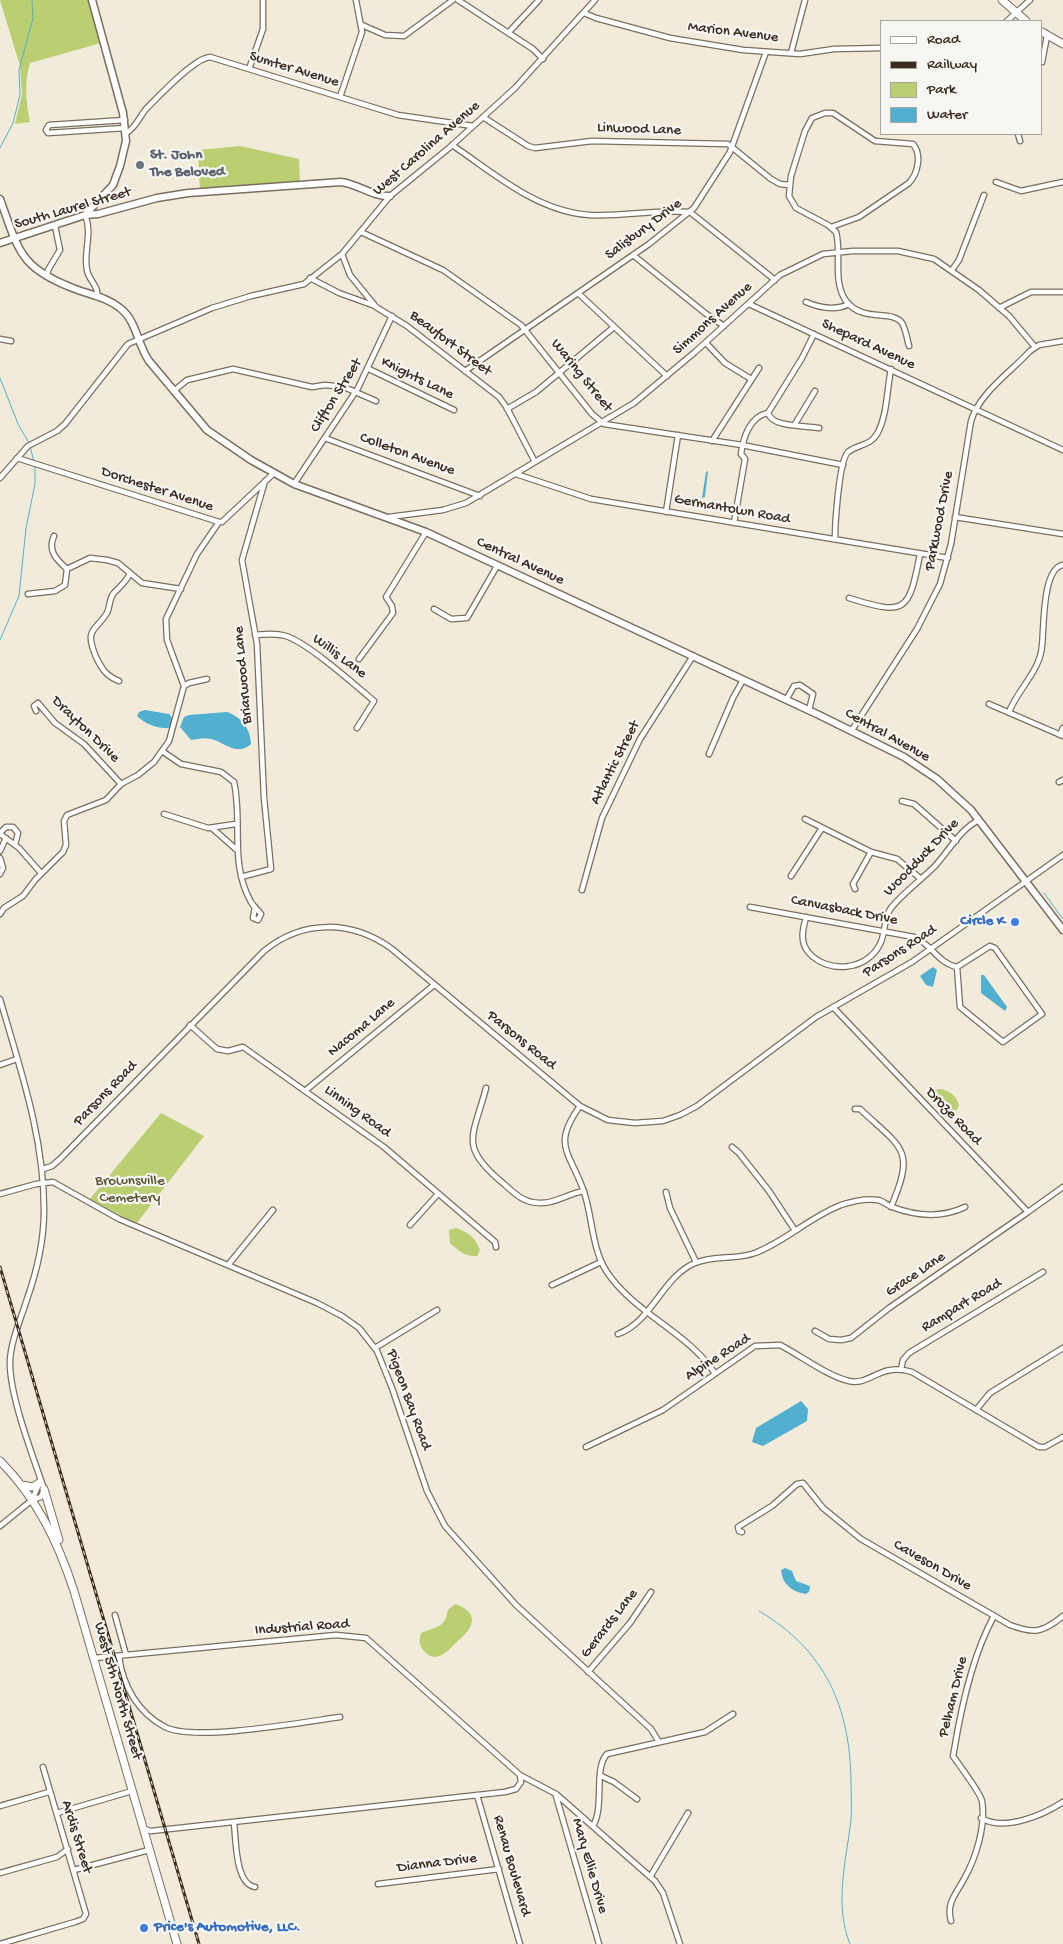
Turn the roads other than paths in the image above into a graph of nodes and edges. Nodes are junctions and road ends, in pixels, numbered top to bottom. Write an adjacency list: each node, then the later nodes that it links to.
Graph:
1 (92, 0): 27 (street)
2 (263, 0): 24 (street)
3 (356, 0): 15 (street)
4 (458, 0): 16 (street)
5 (539, 0): 16 (street)
6 (596, 0): 11 (street, West Carolina Avenue)
7 (805, 0): 22 (street)
8 (1002, 0): 12 (main road)
9 (1030, 0): 12 (street)
10 (449, 1): 15 (street)
11 (584, 13): 21 (street, Marion Avenue); 23 (street, West Carolina Avenue)
12 (1016, 14): 13 (street); 14 (main road)
13 (1008, 20)
14 (1025, 20)
15 (362, 25): 25 (street)
16 (508, 33): 23 (street)
17 (1044, 34): 18 (main road); 20 (street)
18 (1063, 44)
19 (880, 48): 22 (street, Marion Avenue)
20 (1043, 48)
21 (766, 52): 22 (street, Marion Avenue); 33 (street, Salisbury Drive)
22 (791, 53)
23 (543, 59): 26 (street, West Carolina Avenue)
24 (249, 69): 25 (street, Sumter Avenue); 28 (street, Sumter Avenue)
25 (340, 97): 29 (street, Sumter Avenue)
26 (483, 117): 29 (street, West Carolina Avenue); 33 (street, Linwood Lane)
27 (125, 126): 27 (street); 28 (street, Sumter Avenue); 28 (street); 41 (street)
28 (134, 126)
29 (473, 126): 32 (street, West Carolina Avenue)
30 (1018, 135): 31 (street)
31 (1020, 141)
32 (452, 145): 38 (street, West Carolina Avenue); 40 (street)
33 (733, 146): 36 (street); 40 (street, Salisbury Drive)
34 (996, 182): 35 (street)
35 (1063, 182)
36 (789, 185): 43 (street); 43 (street)
37 (984, 195): 50 (street)
38 (390, 196): 41 (street, South Laurel Street); 44 (street, West Carolina Avenue)
39 (0, 199): 45 (street, Central Avenue)
40 (690, 212): 49 (street, Salisbury Drive); 53 (street)
41 (85, 215): 42 (street, South Laurel Street); 56 (street)
42 (55, 226): 45 (street, South Laurel Street); 51 (street)
43 (831, 227): 47 (street)
44 (360, 232): 48 (street, West Carolina Avenue); 65 (street, Waring Street)
45 (13, 239): 46 (street, South Laurel Street); 51 (street, Central Avenue)
46 (0, 244)
47 (836, 251): 50 (street, Simmons Avenue); 53 (street, Simmons Avenue); 59 (street)
48 (342, 254): 52 (street, West Carolina Avenue); 60 (street, Beaufort Street)
49 (633, 255): 55 (street, Salisbury Drive); 63 (street)
50 (952, 270): 61 (street, Simmons Avenue)
51 (47, 276): 56 (street, Central Avenue)
52 (310, 278): 60 (street); 68 (street, West Carolina Avenue)
53 (775, 280): 58 (street, Simmons Avenue)
54 (1063, 292): 61 (street)
55 (578, 293): 64 (street); 65 (street, Salisbury Drive)
56 (97, 295): 68 (street, Central Avenue)
57 (806, 302): 59 (street)
58 (749, 304): 63 (street, Simmons Avenue); 66 (street, Shepard Avenue)
59 (849, 304): 72 (street)
60 (376, 307): 62 (street, Beaufort Street)
61 (1000, 308): 73 (street, Simmons Avenue)
62 (392, 316): 76 (street, Clifton Street); 77 (street, Beaufort Street)
63 (724, 326): 71 (street, Simmons Avenue)
64 (614, 327): 78 (street); 79 (street)
65 (526, 329): 77 (street, Salisbury Drive); 78 (street, Waring Street)
66 (814, 334): 75 (street, Shepard Avenue); 88 (street)
67 (0, 339): 70 (street)
68 (138, 339): 81 (street, Central Avenue); 97 (street, West Carolina Avenue)
69 (1063, 341): 73 (street)
70 (11, 342)
71 (706, 343): 79 (street, Simmons Avenue); 80 (street)
72 (909, 346)
73 (1035, 347): 87 (street, Parkwood Drive)
74 (758, 368): 80 (street)
75 (890, 369): 87 (street, Shepard Avenue); 99 (street)
76 (369, 370): 83 (street, Clifton Street); 86 (street, Knights Lane)
77 (465, 371): 85 (street, Beaufort Street)
78 (559, 372): 85 (street); 89 (street, Waring Street)
79 (667, 376): 89 (street, Simmons Avenue)
80 (752, 379): 94 (street)
81 (175, 390): 83 (street); 100 (street, Central Avenue)
82 (816, 391): 90 (street)
83 (356, 393): 84 (street); 93 (street, Clifton Street)
84 (376, 401)
85 (507, 409): 98 (street, Beaufort Street)
86 (454, 410)
87 (976, 410): 96 (street, Shepard Avenue); 108 (street, Parkwood Drive)
88 (768, 413): 90 (street); 95 (street)
89 (602, 424): 92 (street, Waring Street); 98 (street, Simmons Avenue)
90 (798, 424): 91 (street)
91 (820, 428)
92 (678, 435): 94 (street, Waring Street); 106 (street)
93 (326, 438): 104 (street, Clifton Street); 105 (street, Colleton Avenue)
94 (712, 441): 95 (street, Waring Street)
95 (742, 445): 99 (street, Waring Street); 110 (street)
96 (1063, 450)
97 (17, 458): 102 (street, West Carolina Avenue); 109 (street, Dorchester Avenue)
98 (535, 462): 101 (street, Simmons Avenue)
99 (842, 465): 114 (street)
100 (274, 473): 103 (street, Dorchester Avenue); 104 (street, Central Avenue)
101 (516, 474): 105 (street, Simmons Avenue); 106 (street, Germantown Road)
102 (0, 478)
103 (265, 482): 109 (street, Dorchester Avenue); 125 (street, Briarwood Lane)
104 (294, 484): 107 (street, Central Avenue)
105 (480, 496): 107 (street, Simmons Avenue)
106 (666, 512): 110 (street, Germantown Road)
107 (389, 517): 111 (street, Central Avenue)
108 (955, 517): 112 (street); 116 (street, Parkwood Drive)
109 (219, 522): 121 (street)
110 (734, 523): 114 (street, Germantown Road)
111 (426, 532): 118 (street, Central Avenue); 127 (street)
112 (1063, 534)
113 (54, 536): 119 (street)
114 (835, 539): 115 (street, Germantown Road)
115 (920, 554): 116 (street, Germantown Road); 123 (street)
116 (948, 558): 139 (street, Parkwood Drive)
117 (1063, 565): 136 (street)
118 (497, 566): 124 (street); 126 (street, Central Avenue)
119 (68, 569): 120 (street); 122 (street)
120 (130, 574): 121 (street); 130 (street)
121 (181, 589): 131 (street)
122 (28, 594)
123 (849, 598)
124 (434, 609)
125 (255, 635): 137 (street, Willis Lane); 163 (street, Briarwood Lane)
126 (692, 656): 129 (street, Central Avenue); 167 (street, Atlantic Street)
127 (359, 659)
128 (207, 679): 131 (street)
129 (744, 680): 132 (street, Central Avenue); 142 (street)
130 (119, 681)
131 (184, 686): 141 (street)
132 (786, 700): 134 (street, Central Avenue); 134 (street)
133 (989, 704): 136 (street)
134 (809, 710): 139 (street, Central Avenue)
135 (36, 711): 143 (street, Drayton Drive)
136 (1009, 712): 140 (street)
137 (357, 728)
138 (1063, 728): 140 (street)
139 (852, 730): 147 (street, Central Avenue)
140 (1062, 735)
141 (162, 751): 143 (street); 148 (street)
142 (709, 754)
143 (121, 784): 160 (street)
144 (902, 801): 153 (street)
145 (164, 814): 149 (street)
146 (804, 819): 150 (street)
147 (980, 820): 153 (street, Woodduck Drive); 165 (street, Central Avenue)
148 (236, 824): 149 (street); 155 (street)
149 (212, 828): 155 (street)
150 (822, 828): 157 (street); 162 (street)
151 (0, 833): 152 (street); 154 (street)
152 (6, 838): 154 (street); 156 (street)
153 (956, 841): 164 (street, Woodduck Drive)
154 (16, 845): 160 (street)
155 (237, 850): 163 (street)
156 (0, 851)
157 (872, 852): 164 (street); 166 (street)
158 (1063, 855): 165 (street, Parsons Road)
159 (0, 858): 161 (street)
160 (41, 873): 170 (street)
161 (0, 874)
162 (791, 876)
163 (241, 877): 168 (street)
164 (921, 879): 173 (street, Woodduck Drive)
165 (1026, 881): 172 (street, Central Avenue); 174 (street, Parsons Road)
166 (855, 889)
167 (582, 890)
168 (255, 907)
169 (750, 907): 171 (street, Canvasback Drive)
170 (0, 914)
171 (806, 917): 173 (street, Canvasback Drive); 173 (street, Woodduck Drive)
172 (1063, 930)
173 (884, 931): 174 (street, Canvasback Drive)
174 (930, 950): 175 (street, Canvasback Drive); 178 (street, Parsons Road)
175 (956, 967): 175 (street)
176 (434, 985): 179 (street, Parsons Road); 183 (street, Nacoma Lane); 184 (street, Parsons Road)
177 (0, 999): 180 (street)
178 (833, 1007): 184 (street, Parsons Road); 197 (street, Droze Road)
179 (190, 1025): 183 (street, Linning Road); 187 (street, Parsons Road)
180 (17, 1059): 181 (street); 187 (street)
181 (0, 1066)
182 (486, 1088): 190 (street)
183 (306, 1090): 193 (street, Linning Road)
184 (580, 1106): 190 (street)
185 (855, 1110): 194 (street)
186 (732, 1147): 199 (street)
187 (43, 1169): 188 (street)
188 (43, 1182): 192 (street); 203 (street, Pigeon Bay Road); 218 (street)
189 (1063, 1187): 197 (street)
190 (584, 1191): 201 (street)
191 (666, 1192): 202 (street)
192 (0, 1194)
193 (438, 1194): 198 (street); 200 (street, Linning Road)
194 (891, 1207): 195 (street); 199 (street)
195 (965, 1207)
196 (273, 1210): 203 (street)
197 (1028, 1212): 208 (street, Grace Lane)
198 (410, 1225)
199 (794, 1229): 202 (street)
200 (496, 1247)
201 (601, 1262): 205 (street); 207 (street)
202 (696, 1262): 207 (street)
203 (228, 1265): 210 (street, Pigeon Bay Road)
204 (1043, 1272): 212 (street, Rampart Road)
205 (552, 1286)
206 (437, 1310): 210 (street)
207 (648, 1311): 209 (street); 213 (street)
208 (815, 1331)
209 (618, 1334)
210 (375, 1348): 233 (street, Pigeon Bay Road)
211 (1063, 1348): 214 (street)
212 (901, 1369): 213 (street, Alpine Road); 214 (street)
213 (714, 1372): 216 (street, Alpine Road)
214 (976, 1410): 215 (street)
215 (1063, 1437)
216 (586, 1447)
217 (0, 1461): 220 (main road, West 5th North Street)
218 (38, 1470): 219 (street); 221 (street)
219 (40, 1482): 220 (main road); 222 (street)
220 (22, 1485): 222 (main road, West 5th North Street)
221 (44, 1489): 222 (street); 225 (main road)
222 (32, 1500): 223 (street); 225 (main road, West 5th North Street)
223 (0, 1526)
224 (742, 1532): 228 (street, Caveson Drive)
225 (58, 1545): 232 (main road, West 5th North Street)
226 (651, 1592): 233 (street, Gerards Lane)
227 (115, 1615): 230 (street)
228 (994, 1616): 229 (street, Caveson Drive); 249 (street, Pelham Drive)
229 (1063, 1616)
230 (126, 1655): 231 (street, Industrial Road); 238 (street, Industrial Road)
231 (119, 1657): 232 (street, Industrial Road); 235 (street)
232 (94, 1658): 240 (main road, West 5th North Street)
233 (588, 1672): 236 (street, Pigeon Bay Road)
234 (733, 1714): 236 (street)
235 (340, 1717)
236 (659, 1742): 239 (street)
237 (43, 1767): 241 (street, Ardis Street)
238 (520, 1775): 242 (street, Industrial Road); 243 (street)
239 (601, 1776): 244 (street); 251 (street)
240 (132, 1791): 247 (street); 252 (main road, West 5th North Street)
241 (49, 1792): 246 (street); 247 (street, Ardis Street)
242 (556, 1794): 251 (street, Industrial Road); 265 (street, Mary Ellie Drive)
243 (477, 1796): 250 (street); 255 (street, Renau Boulevard)
244 (636, 1799)
245 (1063, 1802): 249 (street)
246 (0, 1806)
247 (57, 1813): 253 (street, Ardis Street)
248 (688, 1814): 258 (street)
249 (981, 1818): 261 (street, Pelham Drive)
250 (234, 1822): 252 (street); 260 (street)
251 (593, 1826): 258 (street, Industrial Road)
252 (144, 1829): 254 (main road, West 5th North Street)
253 (68, 1849): 256 (street, Ardis Street); 257 (street)
254 (149, 1850): 256 (street); 263 (main road, West 5th North Street)
255 (499, 1869): 259 (street, Dianna Drive); 264 (street, Renau Boulevard)
256 (74, 1870): 262 (street, Ardis Street)
257 (0, 1873)
258 (650, 1877): 266 (street, Industrial Road)
259 (378, 1884)
260 (255, 1887)
261 (951, 1921)
262 (0, 1944)
263 (177, 1944)
264 (520, 1944)
265 (599, 1944)
266 (680, 1944)

